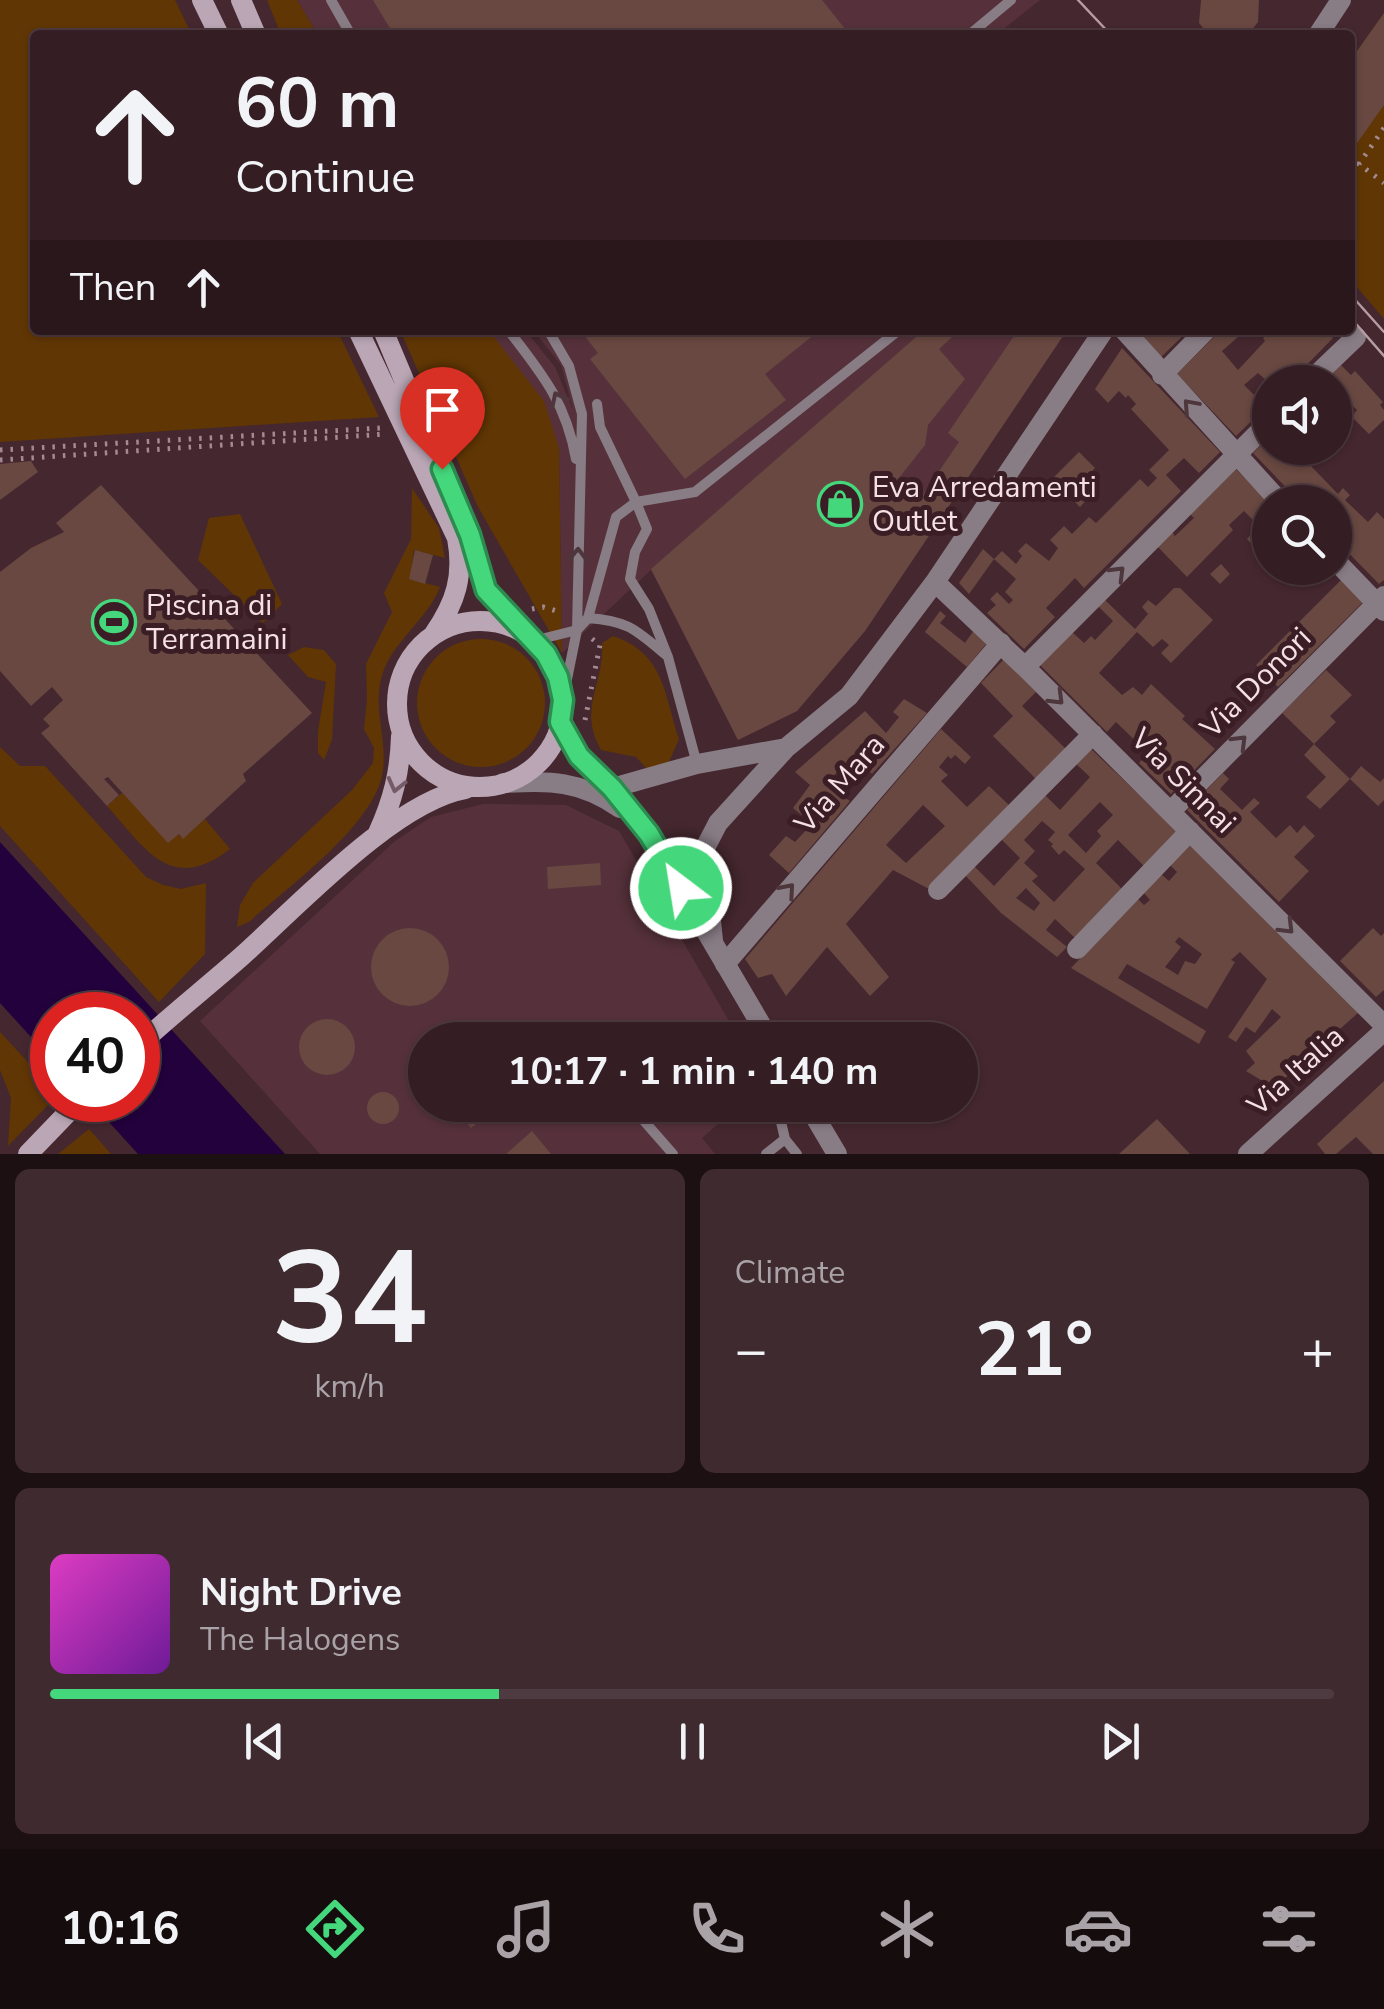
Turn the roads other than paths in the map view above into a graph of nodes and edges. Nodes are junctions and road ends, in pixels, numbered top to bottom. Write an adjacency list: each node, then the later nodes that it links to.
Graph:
1 (202, 0): 6 (main road)
2 (330, 0): 8 (lane)
3 (1011, 0): 9 (lane)
4 (1341, 0): 10 (street)
5 (243, 4): 7 (main road)
6 (216, 30)
7 (254, 30)
8 (348, 30)
9 (975, 30)
10 (1321, 30)
11 (360, 335): 33 (main road)
12 (385, 335): 34 (main road)
13 (513, 335): 25 (lane, one-way to 13)
14 (551, 335): 25 (lane)
15 (892, 335): 27 (lane)
16 (1101, 335): 29 (street)
17 (1128, 335): 21 (street)
18 (1201, 335): 21 (street)
19 (1356, 337): 20 (street)
20 (1327, 365)
21 (1162, 374): 24 (street, one-way to 21)
22 (597, 404): 27 (lane)
23 (1252, 438): 24 (street)
24 (1235, 455): 26 (street); 37 (street, one-way to 24)
25 (580, 480): 32 (lane, one-way to 25)
26 (1264, 485)
27 (636, 502): 31 (lane); 36 (lane)
28 (1352, 576): 30 (street)
29 (936, 582): 35 (street, Via Sinnai); 42 (street)
30 (1382, 604): 46 (street, Via Donori, one-way to 30)
31 (588, 618): 32 (lane); 36 (lane)
32 (577, 630): 34 (lane); 38 (lane)
33 (433, 635): 34 (main road); 40 (main road)
34 (530, 638): 38 (main road)
35 (1000, 643): 37 (street, Via Sinnai); 53 (street, Via Mara, one-way to 35)
36 (668, 657): 43 (lane)
37 (1025, 667): 41 (street, Via Sinnai, one-way to 41)
38 (563, 700): 39 (main road)
39 (560, 722): 44 (main road); 45 (street)
40 (401, 733): 44 (main road); 48 (main road, one-way to 48)
41 (1092, 734): 46 (street, Via Sinnai); 50 (street)
42 (786, 748): 43 (street); 51 (street)
43 (696, 764): 45 (street)
44 (495, 785): 48 (main road); 49 (street)
45 (612, 788): 49 (street)
46 (1171, 811): 47 (street, Via Sinnai)
47 (1190, 830): 52 (street); 56 (street, Via Sinnai, one-way to 56)
48 (377, 834): 55 (main road)
49 (649, 834): 51 (street)
50 (938, 890)
51 (713, 940): 53 (street)
52 (1077, 949)
53 (725, 964): 54 (street)
54 (759, 1022)
55 (160, 1025)
56 (1384, 1028): 67 (street, Via Italia)
57 (59, 1122): 62 (main road)
58 (645, 1122): 63 (lane)
59 (781, 1122): 61 (lane)
60 (818, 1122): 66 (street)
61 (785, 1139): 64 (lane); 65 (lane)
62 (28, 1154)
63 (673, 1154)
64 (766, 1154)
65 (797, 1154)
66 (837, 1154)
67 (1248, 1154)

